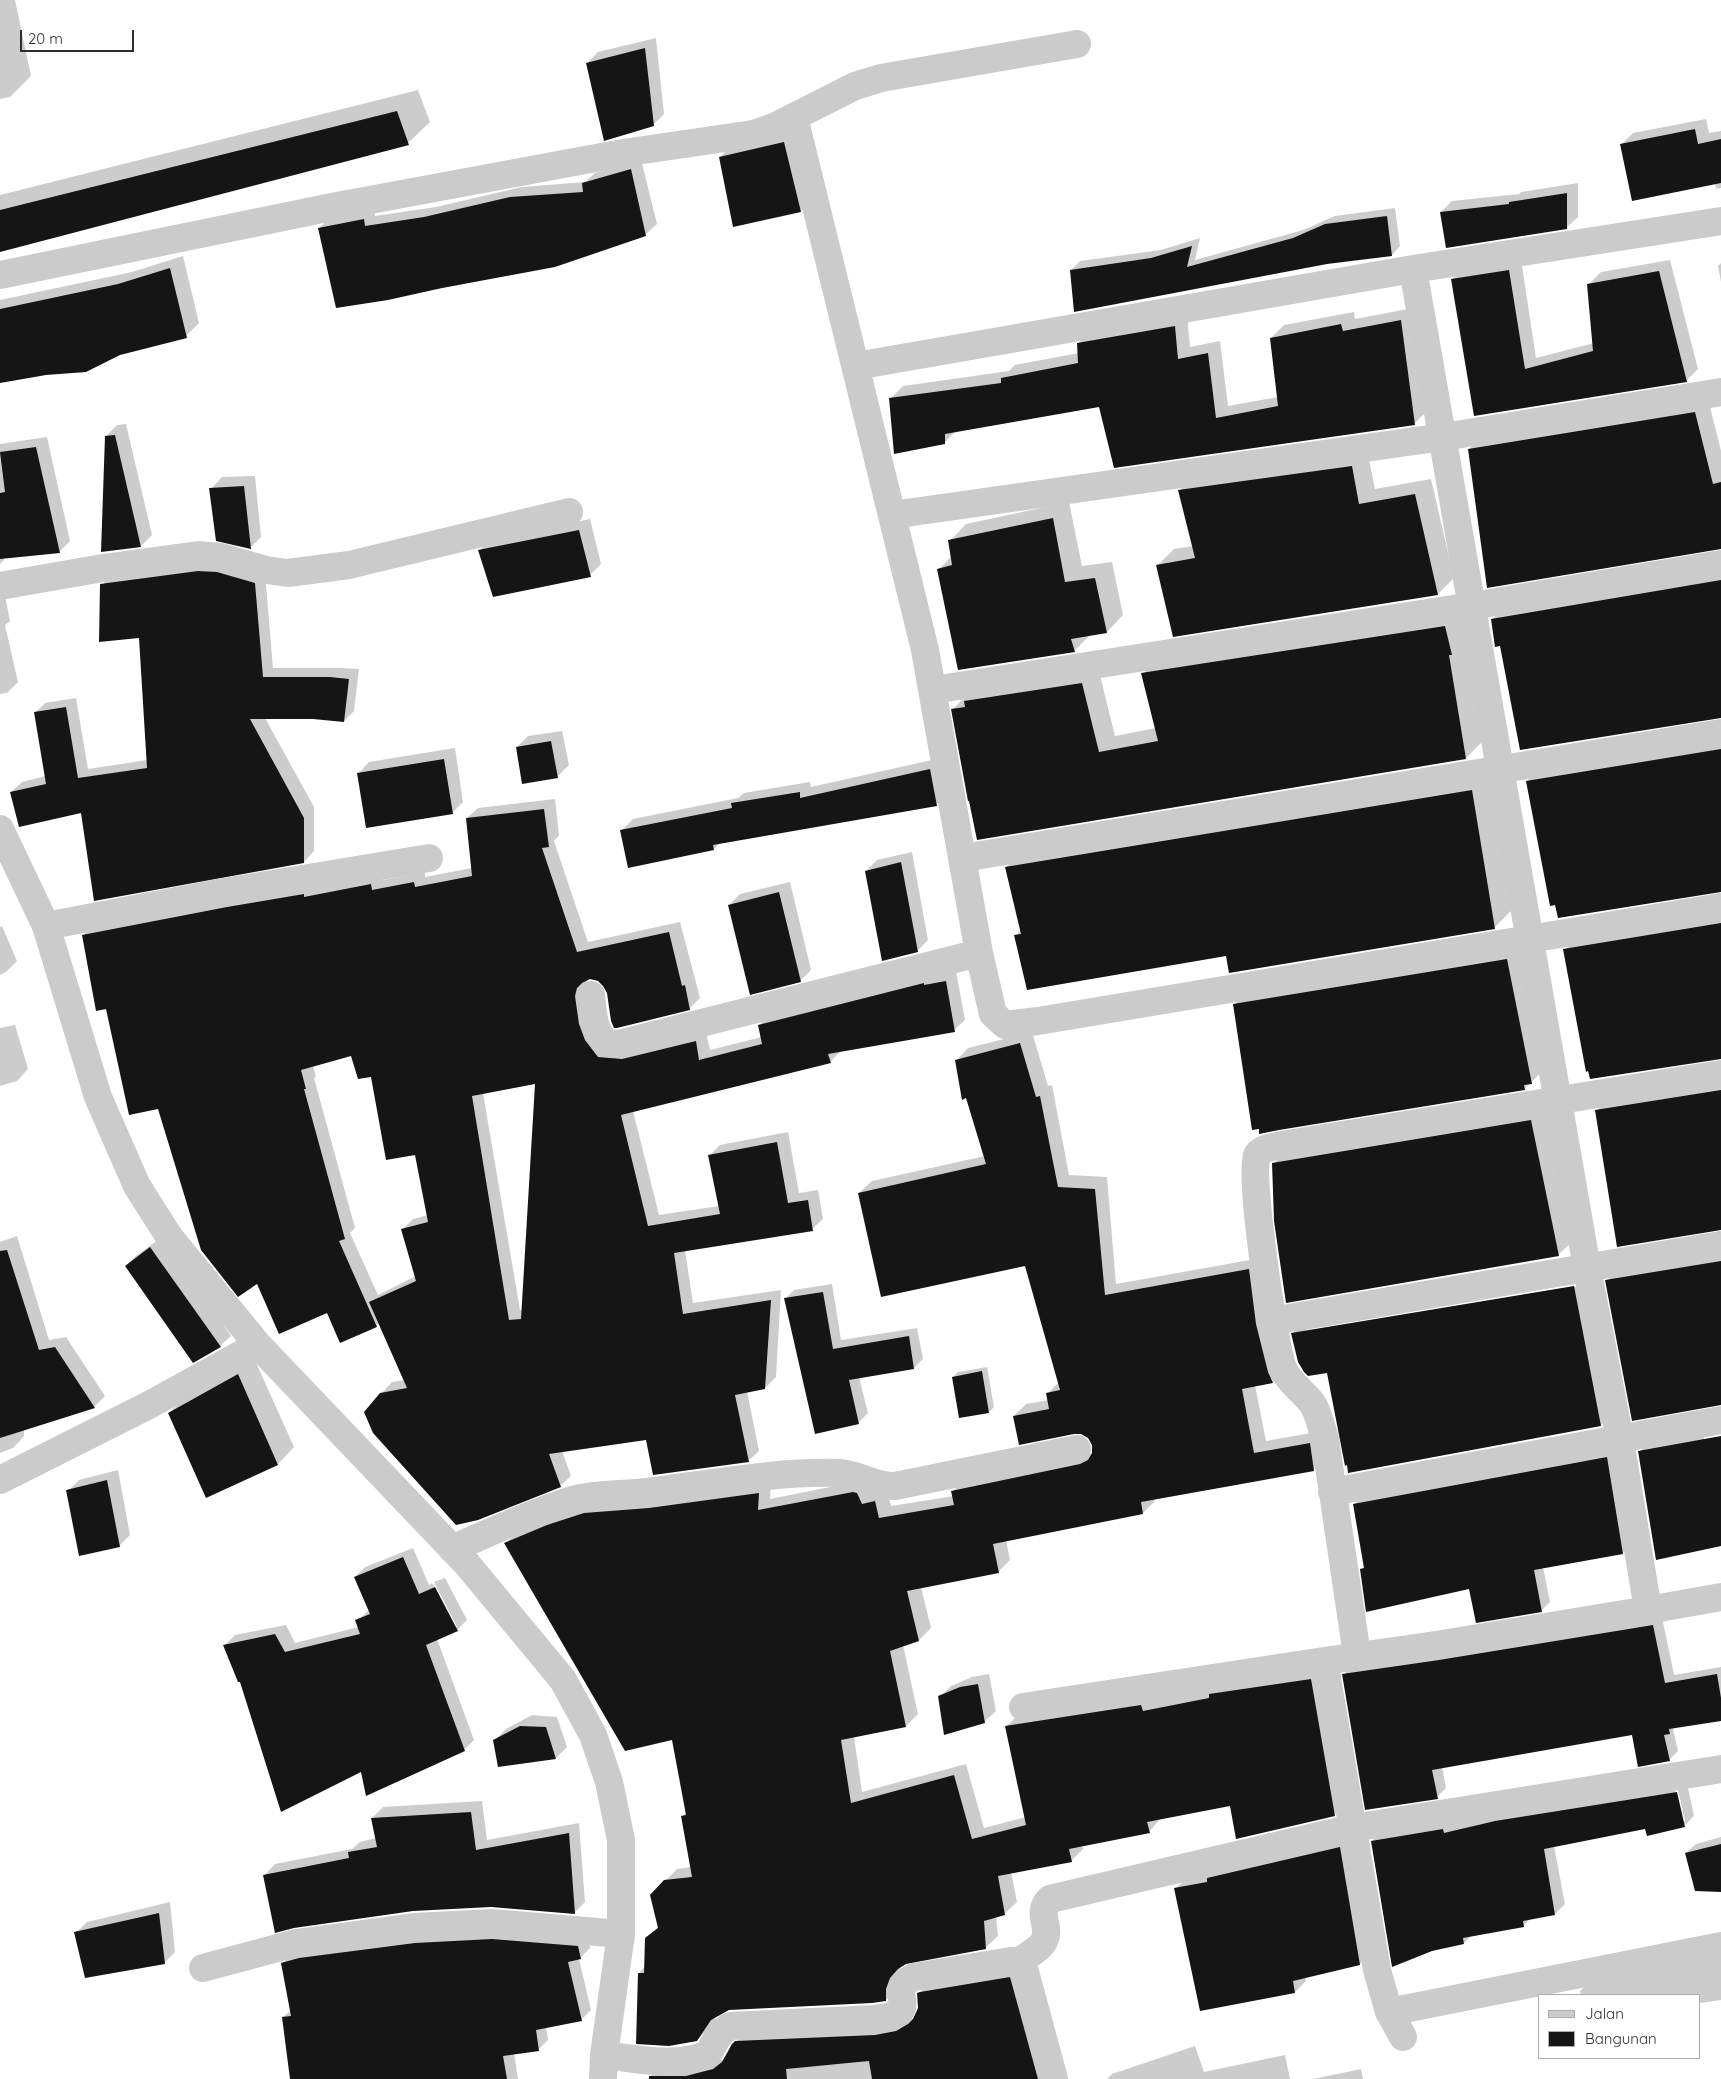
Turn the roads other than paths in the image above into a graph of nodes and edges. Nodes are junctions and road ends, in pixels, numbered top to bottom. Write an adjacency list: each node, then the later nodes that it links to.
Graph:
1 (1077, 44): 2 (street)
2 (794, 117): 5 (street); 6 (street)
3 (1721, 221): 4 (street)
4 (1413, 270): 6 (street); 8 (street)
5 (0, 275)
6 (856, 366): 10 (street)
7 (1721, 392): 8 (street)
8 (1443, 437): 10 (street); 13 (street)
9 (569, 512): 12 (street)
10 (892, 515): 14 (street)
11 (1721, 564): 13 (street)
12 (0, 586)
13 (1472, 606): 14 (street); 16 (street)
14 (933, 690): 19 (street)
15 (1721, 733): 16 (street)
16 (1500, 769): 19 (street); 22 (street)
17 (0, 829): 21 (street)
18 (429, 858): 21 (street)
19 (963, 858): 23 (street)
20 (1721, 907): 22 (street)
21 (46, 926): 30 (street)
22 (1530, 939): 23 (street); 26 (street)
23 (979, 953): 24 (street)
24 (591, 995)
25 (1721, 1074): 26 (street)
26 (1558, 1102): 28 (street); 29 (street)
27 (1721, 1245): 28 (street)
28 (1587, 1268): 29 (street); 32 (street)
29 (1272, 1321): 35 (street)
30 (258, 1345): 34 (street); 36 (street)
31 (1721, 1420): 32 (street)
32 (1620, 1440): 35 (street); 38 (street)
33 (1077, 1449): 36 (street)
34 (0, 1480)
35 (1332, 1492): 39 (street)
36 (452, 1549): 44 (street)
37 (1721, 1597): 38 (street)
38 (1648, 1610): 39 (street)
39 (1357, 1655): 40 (street)
40 (1324, 1661): 41 (street); 43 (street)
41 (1024, 1707)
42 (1721, 1769): 43 (street)
43 (1353, 1828): 46 (street); 48 (street)
44 (621, 1934): 47 (street); 50 (street)
45 (1721, 1946): 48 (street)
46 (1019, 1962): 50 (street); 51 (street)
47 (204, 1968)
48 (1388, 2012): 49 (street)
49 (1403, 2037)
50 (603, 2067)
51 (1054, 2079)

